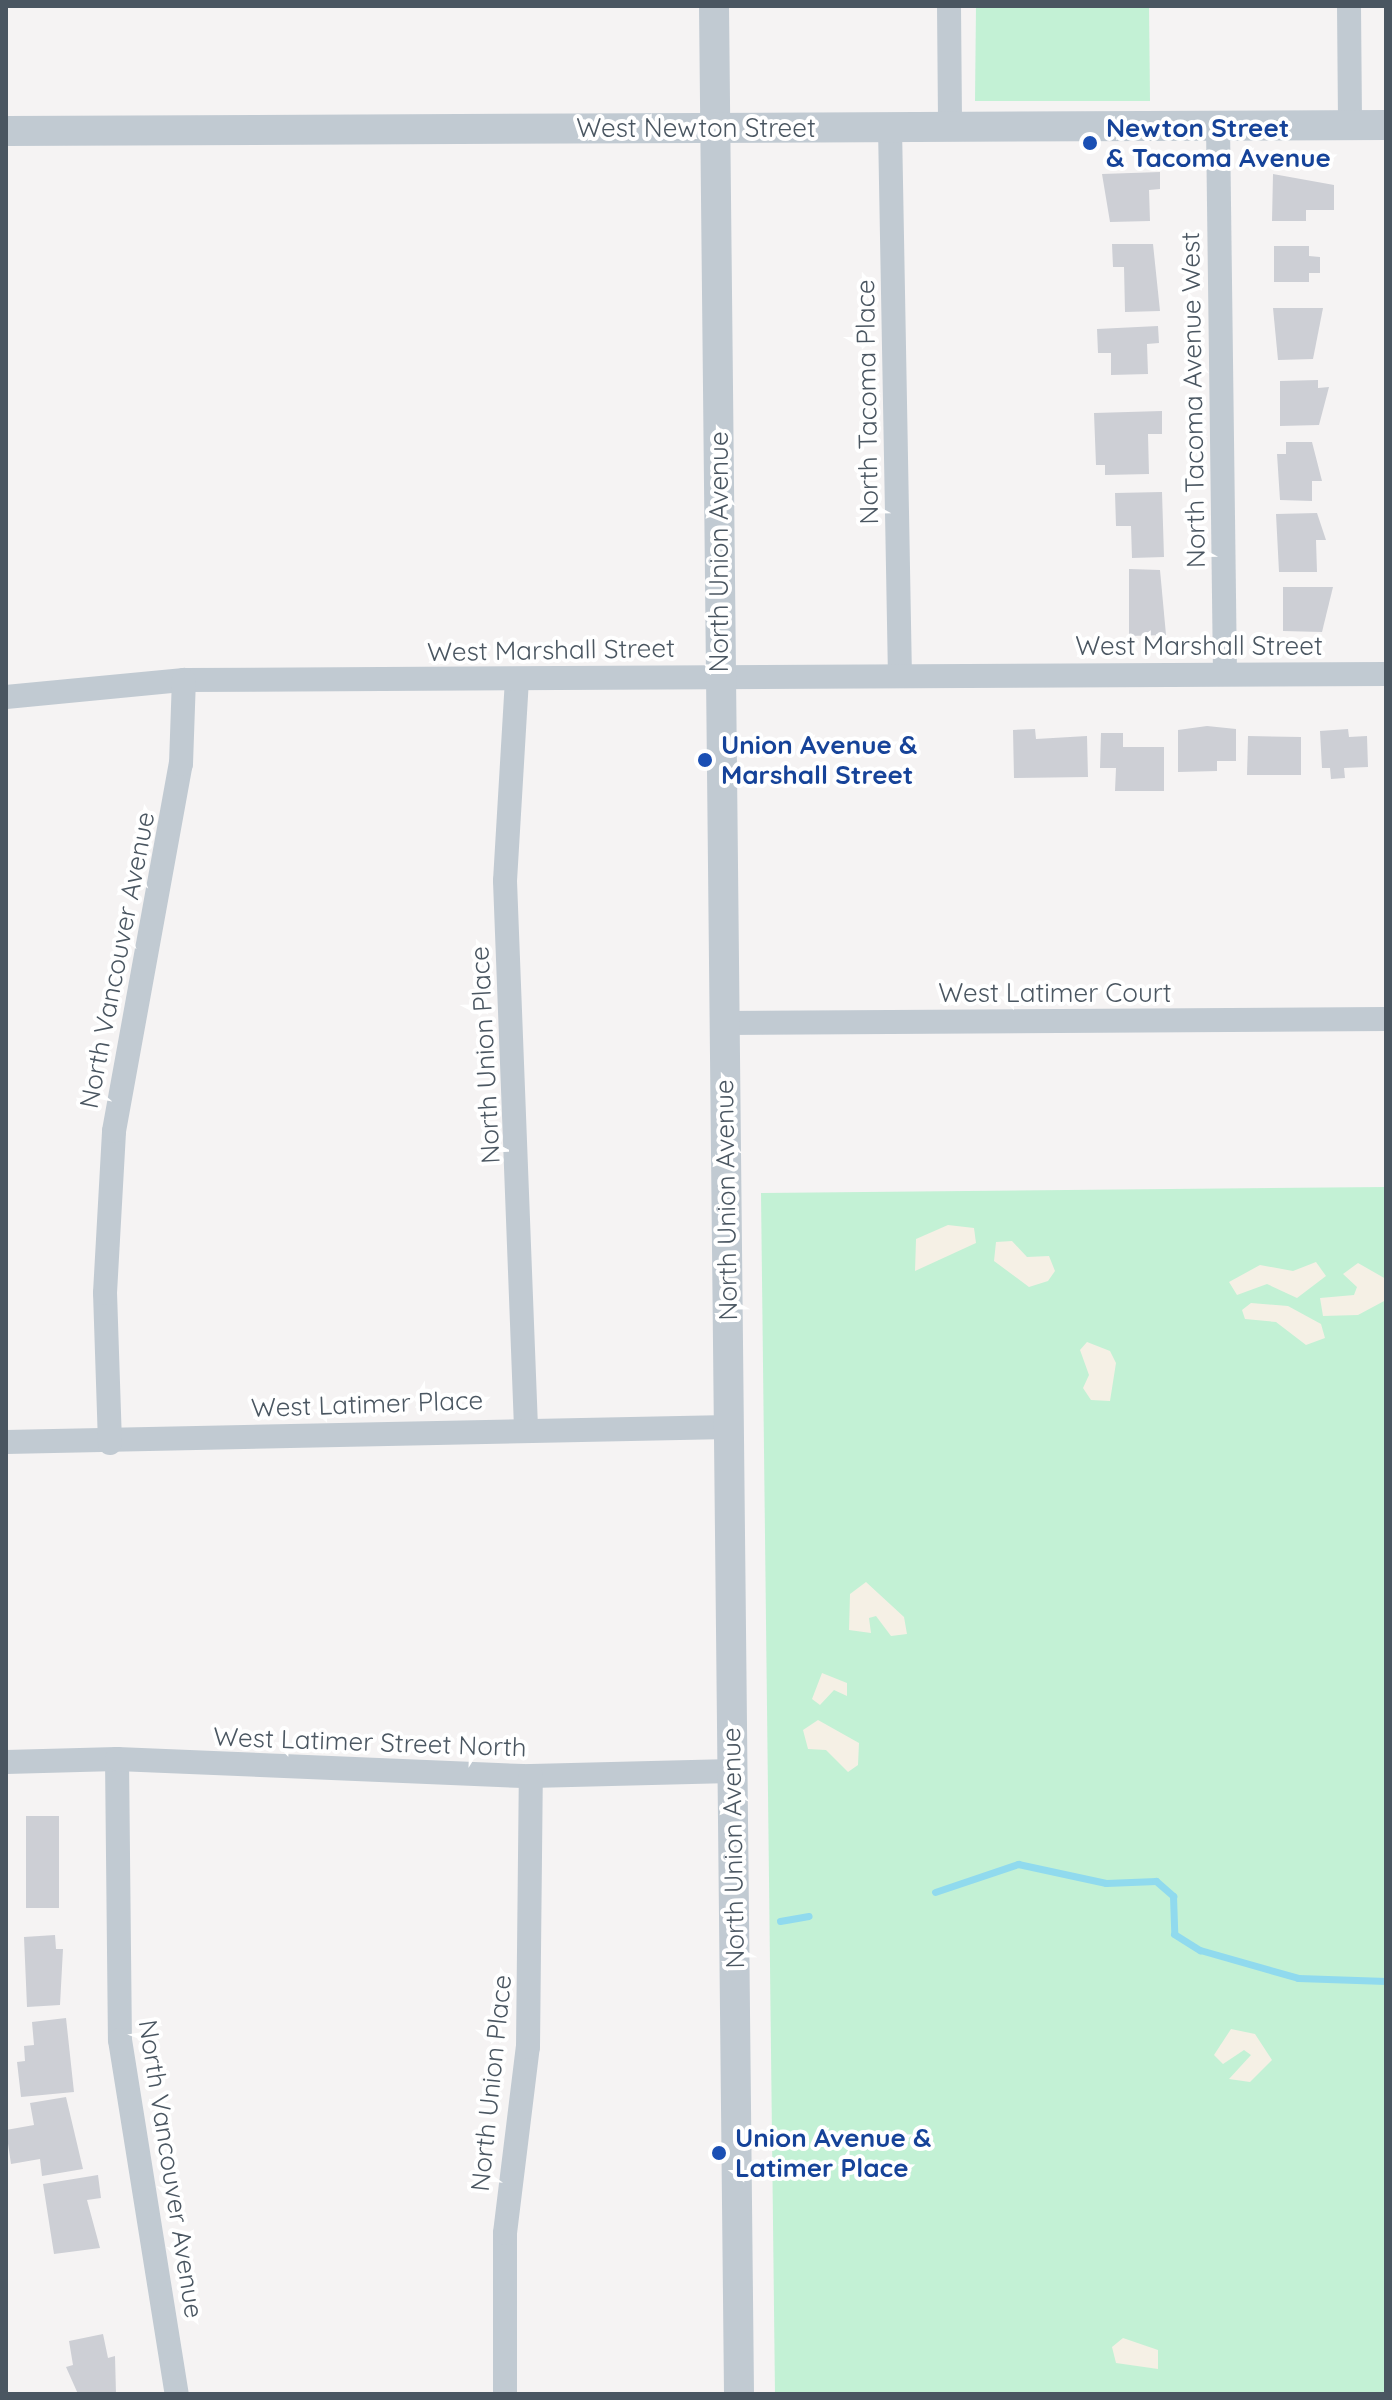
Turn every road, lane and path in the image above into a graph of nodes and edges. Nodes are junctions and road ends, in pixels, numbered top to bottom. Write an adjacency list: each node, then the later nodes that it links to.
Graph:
1 (714, 6): 9 (street, North Union Avenue)
2 (949, 6): 7 (street)
3 (1349, 6): 5 (street)
4 (1218, 125): 5 (street, West Newton Street); 7 (street, West Newton Street); 11 (street, North Tacoma Avenue West)
5 (1350, 125): 6 (street, West Newton Street)
6 (1386, 125)
7 (950, 126): 8 (street, West Newton Street)
8 (890, 127): 9 (street, West Newton Street); 13 (street, North Tacoma Place)
9 (715, 128): 10 (street, West Newton Street); 14 (street, North Union Avenue)
10 (6, 131)
11 (1225, 674): 12 (street, West Marshall Street); 13 (street, West Marshall Street)
12 (1386, 674)
13 (900, 676): 14 (street, West Marshall Street)
14 (720, 677): 15 (street, West Marshall Street); 19 (street, North Union Avenue)
15 (517, 679): 16 (street, West Marshall Street); 20 (street, North Union Place)
16 (184, 680): 17 (street, West Marshall Street); 23 (street, North Vancouver Avenue)
17 (6, 697)
18 (1386, 1019): 19 (street, West Latimer Court)
19 (724, 1023): 21 (street, North Union Avenue)
20 (526, 1427): 21 (street, West Latimer Place); 23 (street, West Latimer Place)
21 (729, 1427): 26 (street, North Union Avenue)
22 (6, 1442): 23 (street, West Latimer Place)
23 (110, 1443)
24 (117, 1759): 25 (street, West Latimer Street North); 27 (street, West Latimer Street North); 28 (street, North Vancouver Avenue)
25 (6, 1762)
26 (732, 1771): 27 (street, West Latimer Street North); 30 (street, North Union Avenue)
27 (531, 1776): 29 (street, North Union Place)
28 (177, 2394)
29 (505, 2394)
30 (739, 2394)

